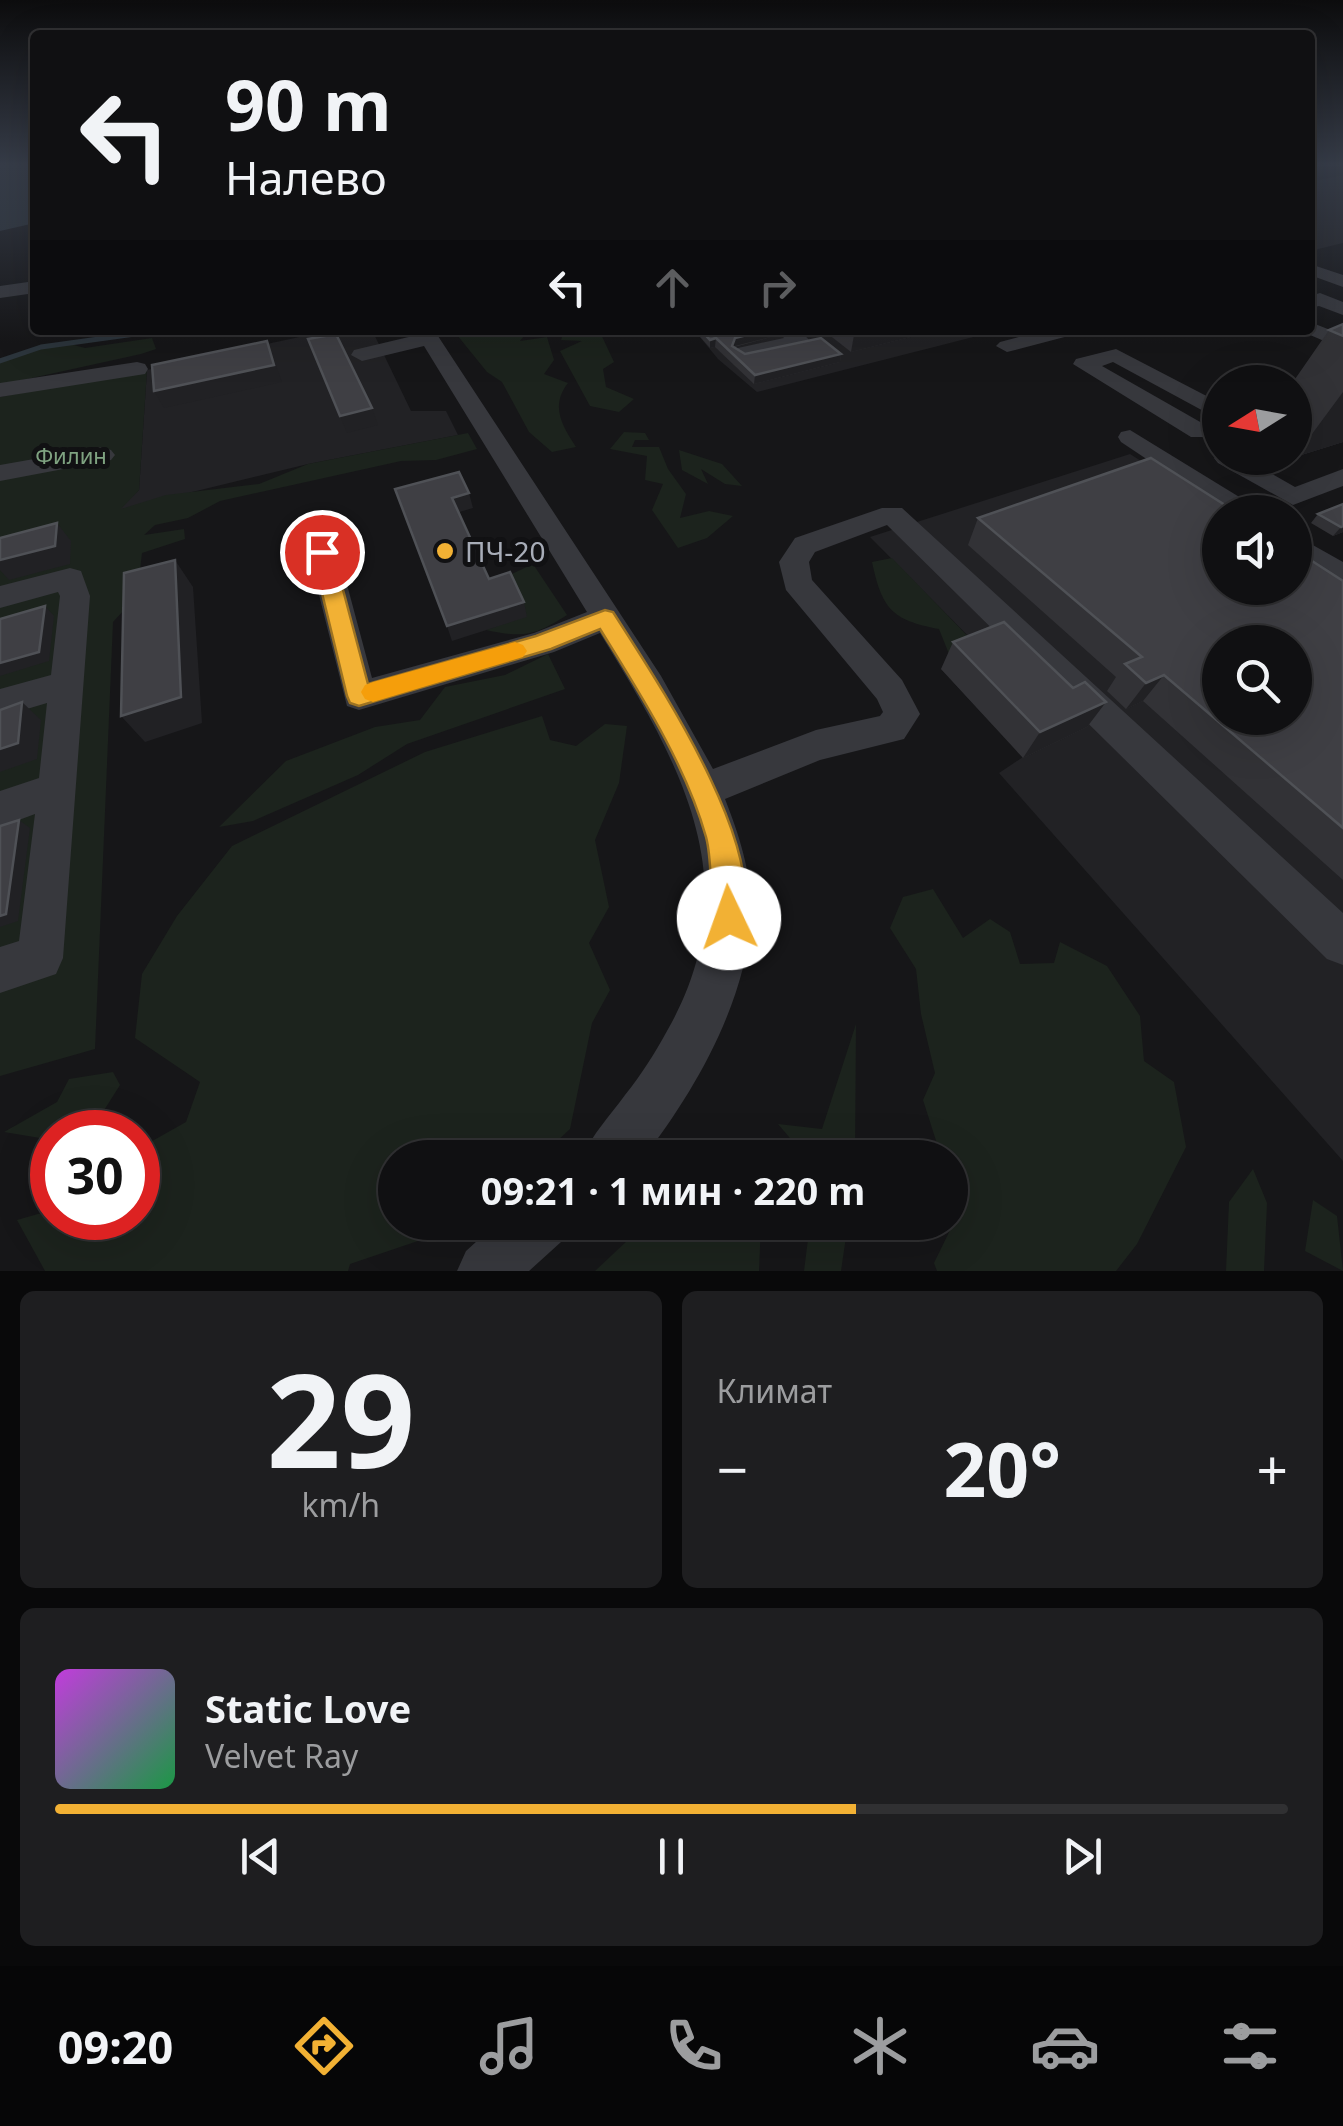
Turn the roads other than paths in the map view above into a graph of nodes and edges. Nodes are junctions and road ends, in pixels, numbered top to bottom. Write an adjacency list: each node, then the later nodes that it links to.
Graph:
1 (1343, 259): 2 (street)
2 (1315, 267)
3 (1315, 270): 4 (street)
4 (1343, 282)
5 (30, 289): 6 (street)
6 (0, 292)
7 (1315, 301): 8 (street)
8 (1343, 309)
9 (1315, 314): 10 (street)
10 (1343, 326)
11 (1315, 330): 16 (street)
12 (423, 335): 19 (street)
13 (427, 335): 36 (street)
14 (792, 335): 18 (street)
15 (1050, 335): 17 (street)
16 (1343, 342)
17 (1007, 346)
18 (746, 352)
19 (362, 355)
20 (137, 369): 21 (street)
21 (0, 390)
22 (1202, 403): 23 (street)
23 (1202, 425)
24 (1202, 432): 26 (street)
25 (1130, 437): 31 (street)
26 (1202, 443)
27 (102, 455): 28 (street)
28 (0, 473)
29 (1256, 475): 30 (street)
30 (1343, 477)
31 (1218, 495)
32 (322, 552): 36 (street)
33 (1312, 556): 34 (street)
34 (1343, 576)
35 (0, 597): 37 (street)
36 (605, 618): 40 (street)
37 (64, 684): 38 (street); 39 (street)
38 (0, 702)
39 (58, 788): 41 (street); 43 (street)
40 (703, 790): 42 (street); 44 (street)
41 (0, 809)
42 (1343, 943)
43 (0, 970)
44 (624, 1140)
45 (521, 1240): 46 (street)
46 (486, 1271)

